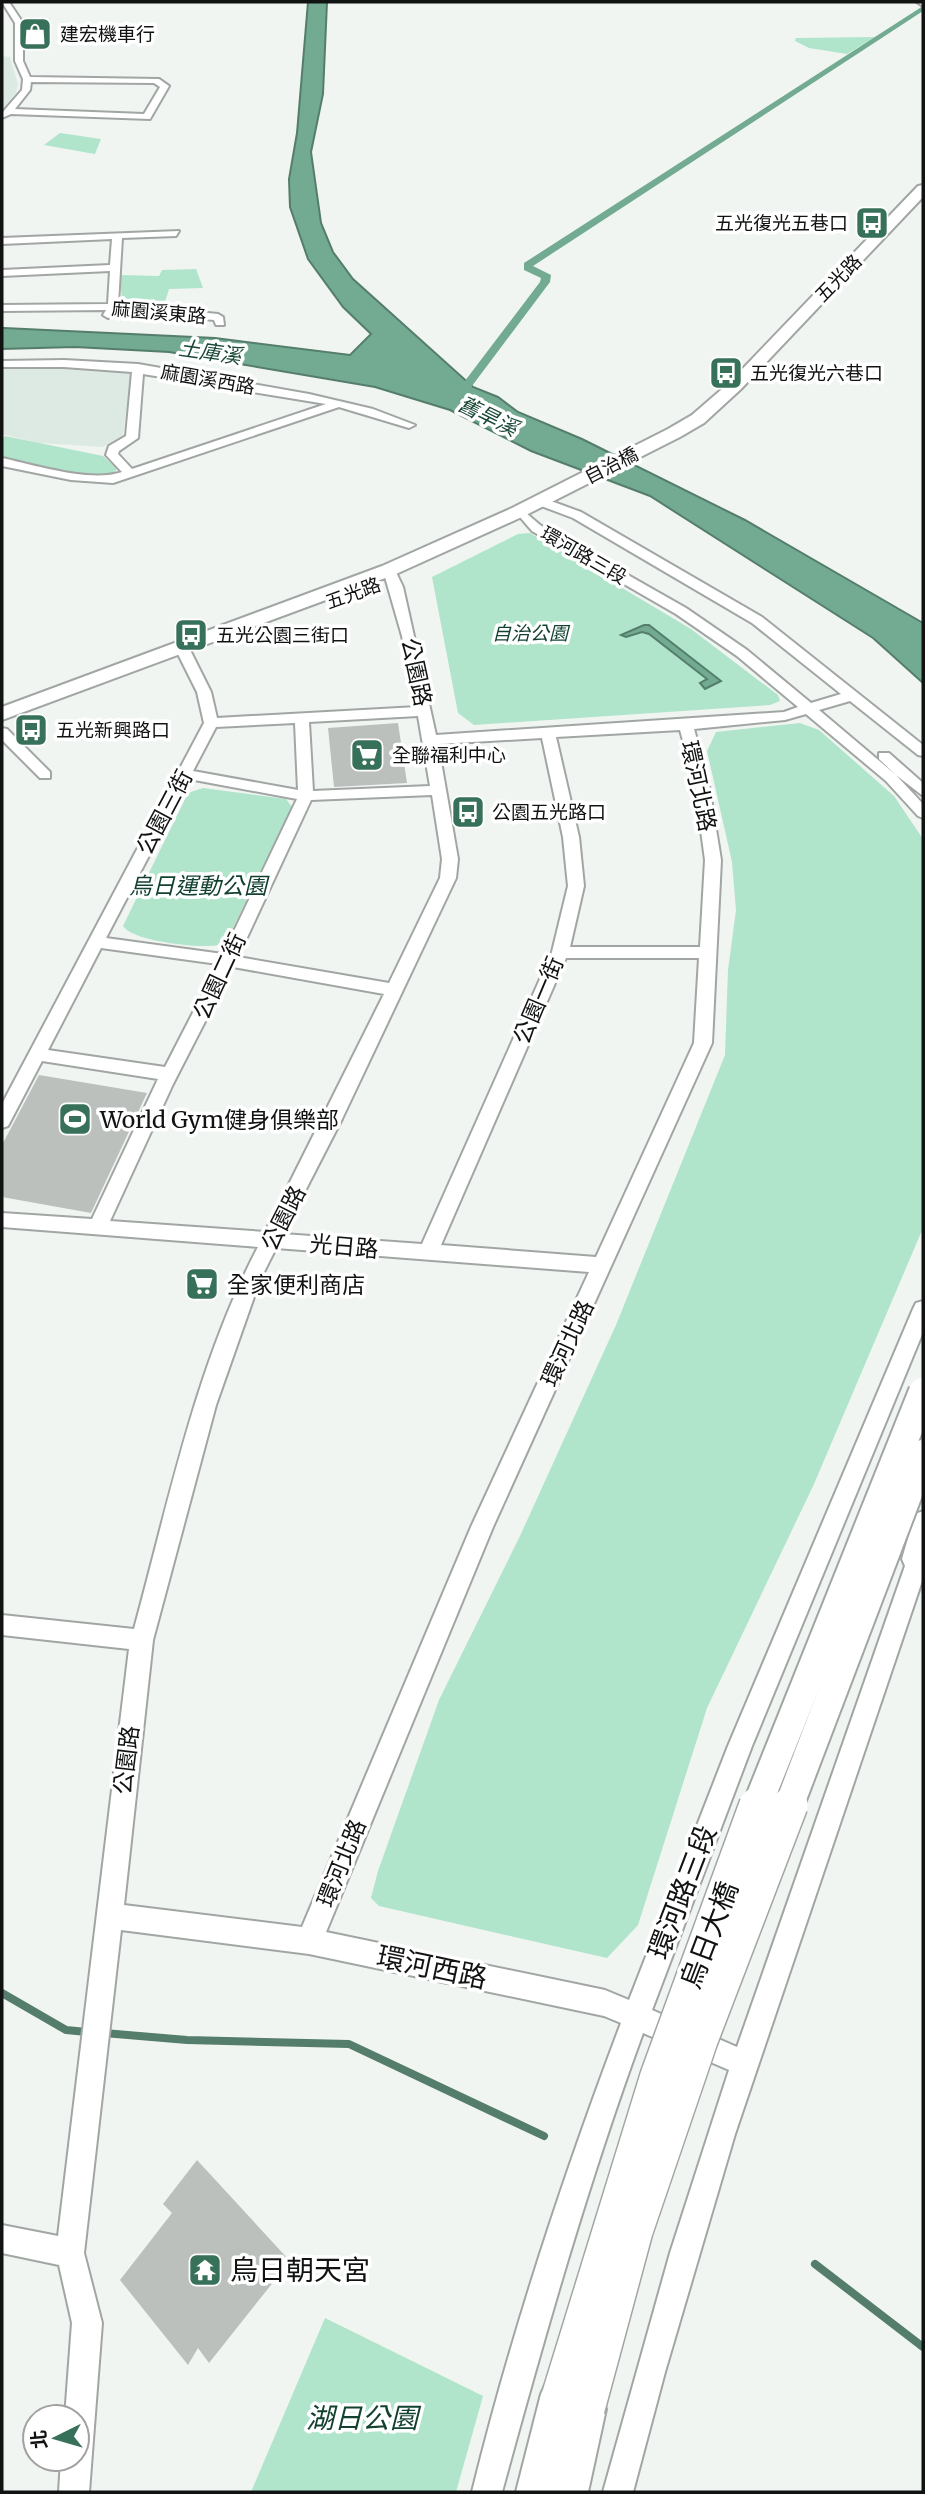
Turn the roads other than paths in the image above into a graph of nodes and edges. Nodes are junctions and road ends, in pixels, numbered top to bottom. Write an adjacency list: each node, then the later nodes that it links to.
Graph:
1 (5, 2): 2 (street)
2 (27, 79): 3 (street); 3 (street)
3 (10, 111): 4 (street)
4 (2, 118)
5 (923, 189): 19 (main road, 五光路)
6 (923, 203): 19 (main road, 五光路)
7 (176, 233): 8 (street)
8 (117, 236): 9 (street); 10 (street)
9 (2, 241)
10 (116, 268): 11 (street); 13 (street)
11 (2, 273)
12 (2, 308): 13 (street, 麻園溪東路)
13 (110, 311): 13 (street, 麻園溪東路); 14 (street, 麻園溪東路)
14 (2, 315)
15 (2, 364): 16 (street, 麻園溪西路)
16 (138, 367): 17 (street, 麻園溪西路); 21 (street)
17 (343, 402): 18 (street, 麻園溪西路); 21 (street)
18 (409, 425)
19 (658, 446): 22 (main road, 自治橋)
20 (2, 462): 21 (street)
21 (130, 472)
22 (573, 488): 23 (main road, 五光路)
23 (545, 503): 24 (main road, 五光路); 27 (street, 環河路三段)
24 (522, 515): 25 (main road, 五光路); 28 (street, 環河路三段); 30 (street, 環河路三段)
25 (392, 574): 26 (main road, 五光路); 29 (street, 公園路)
26 (184, 651): 31 (main road, 五光路); 33 (main road, 五光路); 34 (street)
27 (847, 697): 28 (street); 39 (street, 環河路三段); 40 (street, 環河路三段)
28 (823, 705): 30 (street); 44 (street, 環河路三段)
29 (425, 711): 32 (street); 38 (street, 公園路)
30 (809, 711): 35 (street); 46 (street, 環河路三段)
31 (2, 714)
32 (302, 718): 34 (street); 45 (street, 公園二街)
33 (2, 721)
34 (211, 723): 41 (street, 公園三街)
35 (686, 725): 37 (street); 49 (street, 環河北路)
36 (2, 732): 42 (street)
37 (548, 733): 38 (street); 48 (street, 公園一街)
38 (430, 740): 43 (street, 公園路)
39 (923, 752)
40 (923, 767)
41 (185, 774): 45 (street); 47 (street, 公園三街)
42 (45, 775)
43 (438, 790): 45 (street); 51 (street, 公園路)
44 (923, 791)
45 (306, 796): 50 (street, 公園二街)
46 (923, 813)
47 (93, 942): 50 (street); 52 (street, 公園三街)
48 (560, 952): 49 (street); 58 (street, 公園一街)
49 (708, 953): 59 (street, 環河北路)
50 (226, 960): 51 (street); 53 (street, 公園二街)
51 (395, 990): 57 (street, 公園路)
52 (37, 1054): 53 (street); 54 (street, 公園三街)
53 (169, 1074): 56 (street, 公園二街)
54 (2, 1121)
55 (2, 1220): 56 (street, 光日路)
56 (98, 1227): 57 (street, 光日路)
57 (272, 1241): 58 (street, 光日路); 67 (street, 公園路)
58 (428, 1253): 59 (street, 光日路)
59 (603, 1265): 69 (street, 環河北路)
60 (923, 1309): 70 (street, 環河路三段)
61 (923, 1392): 74 (street, 烏日大橋, bridge)
62 (923, 1454): 74 (street, 烏日大橋, bridge)
63 (923, 1521): 66 (street)
64 (923, 1547): 66 (street)
65 (2, 1625): 67 (street)
66 (895, 1628): 71 (street)
67 (142, 1640): 68 (street, 公園路)
68 (110, 1916): 69 (street, 環河西路); 73 (street, 公園路)
69 (309, 1941): 70 (street, 環河西路)
70 (635, 2015): 71 (street, 環河西路); 78 (street, 環河路三段)
71 (743, 2063): 81 (street)
72 (2, 2239): 73 (street)
73 (70, 2253): 75 (street)
74 (573, 2402): 79 (street, 烏日大橋); 80 (street, 烏日大橋)
75 (81, 2403)
76 (75, 2473): 77 (street)
77 (74, 2492)
78 (487, 2492)
79 (536, 2492)
80 (568, 2492)
81 (618, 2492)

